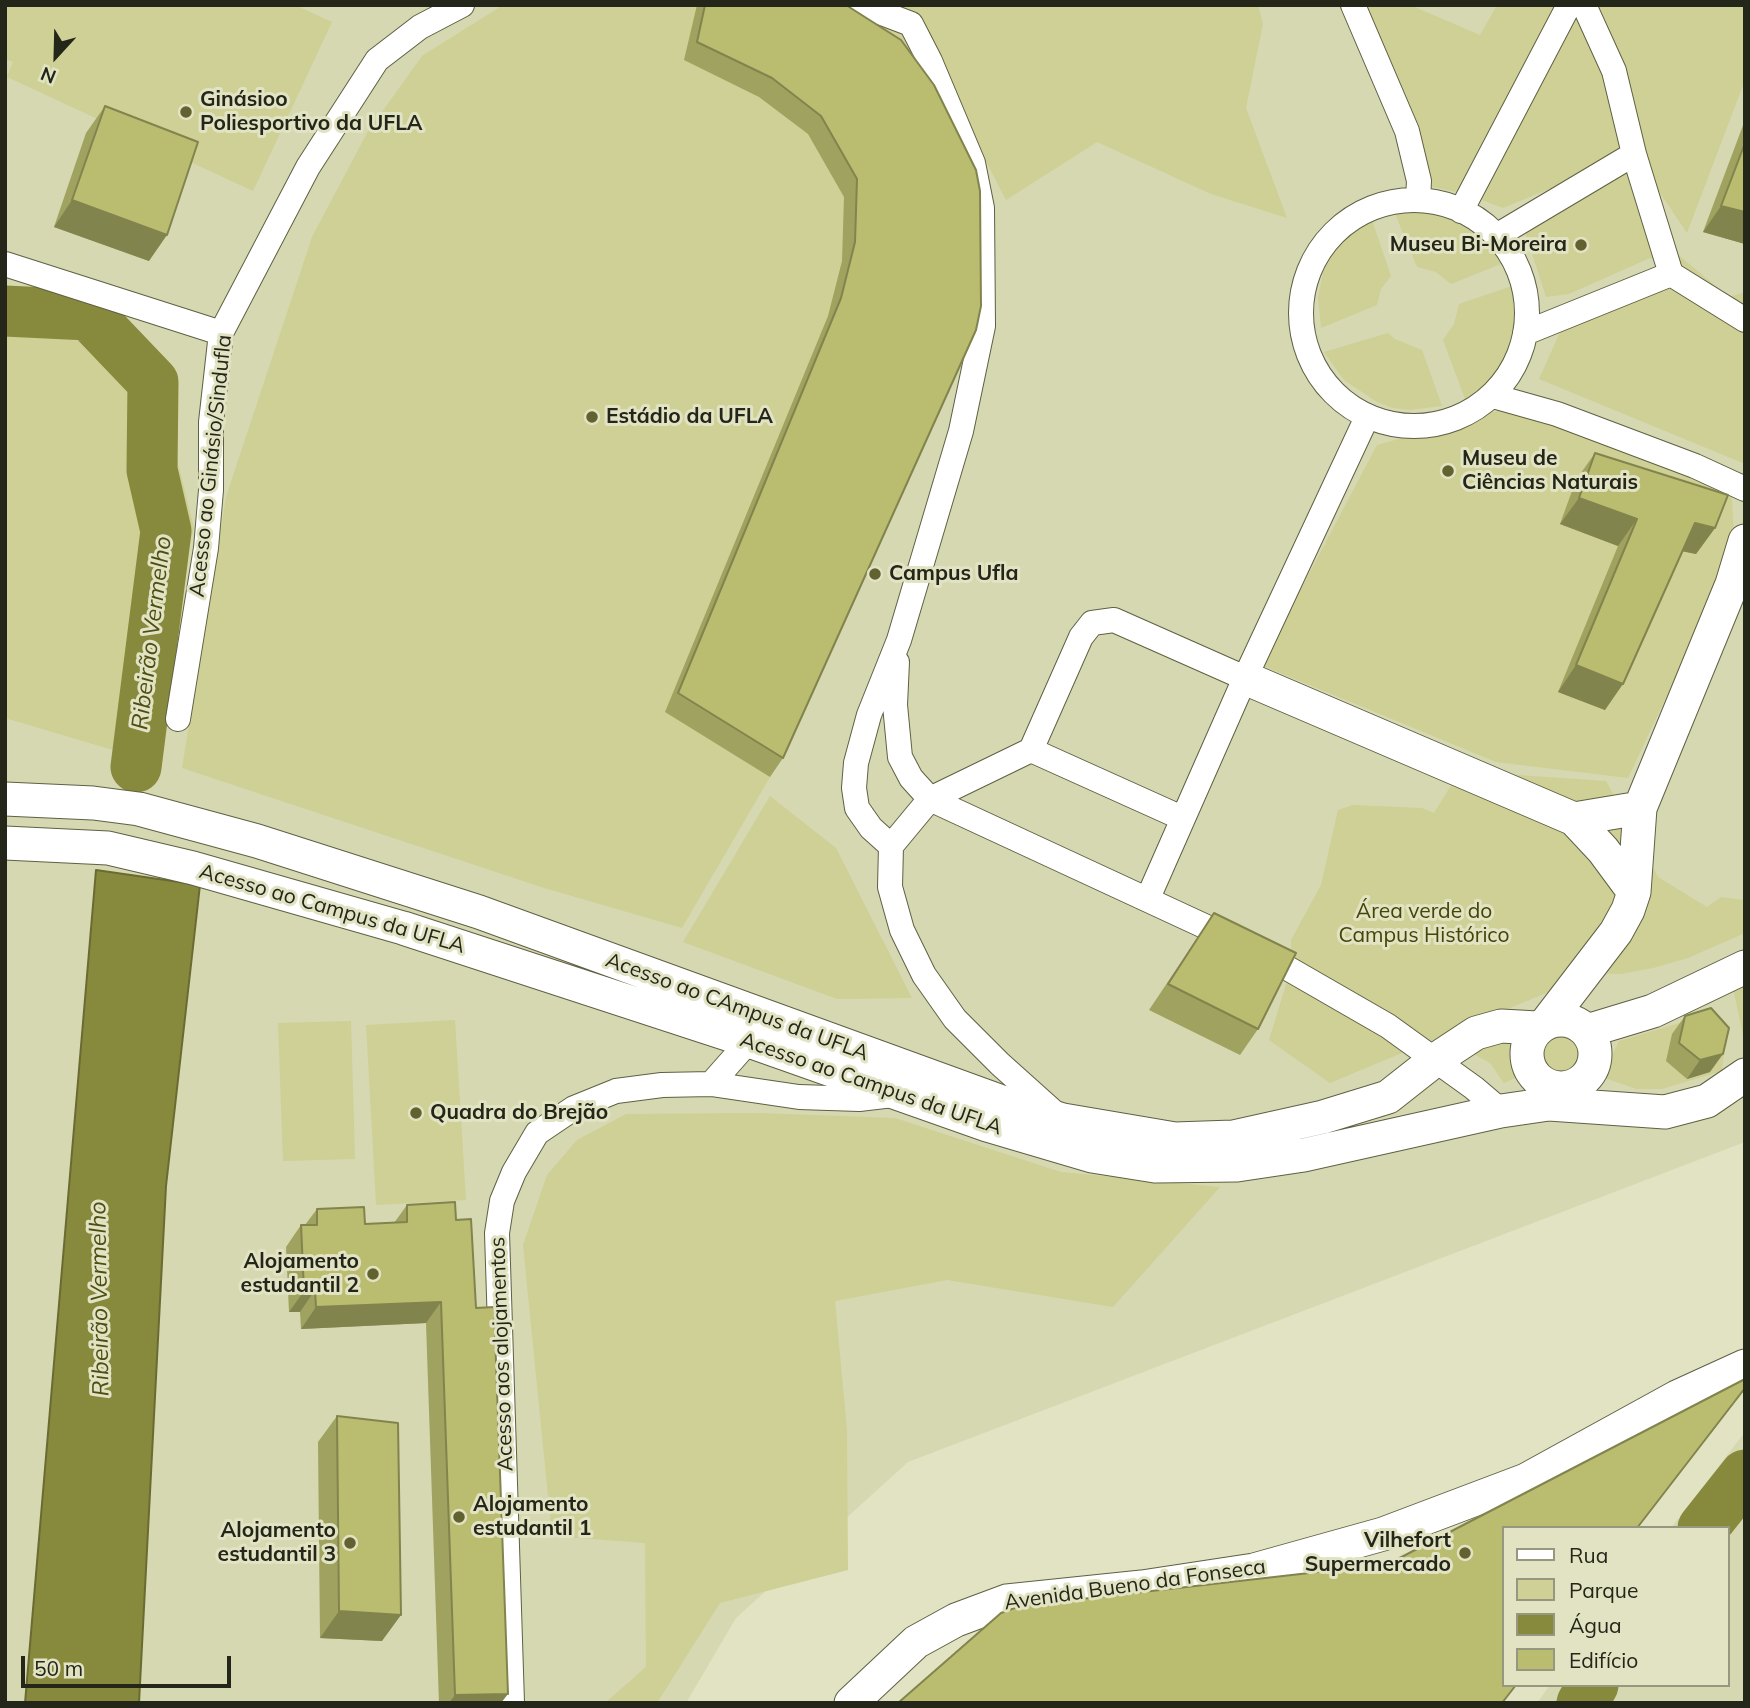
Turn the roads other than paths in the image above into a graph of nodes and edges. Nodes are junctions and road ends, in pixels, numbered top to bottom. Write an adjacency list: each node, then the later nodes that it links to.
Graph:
1 (461, 5): 14 (street, Acesso ao Ginásio/Sindufla)
2 (861, 5): 6 (street)
3 (1353, 5): 8 (street)
4 (1569, 5): 9 (street)
5 (1584, 5): 7 (street)
6 (913, 15): 20 (street)
7 (1634, 154): 10 (street); 12 (street)
8 (1418, 199): 9 (street); 17 (street)
9 (1461, 211): 10 (street)
10 (1498, 235): 15 (street)
11 (5, 264): 14 (street)
12 (1671, 274): 13 (street); 15 (street)
13 (1745, 320)
14 (220, 333): 22 (street, Acesso ao Ginásio/Sindufla)
15 (1525, 333): 16 (street)
16 (1493, 396): 17 (street); 18 (street)
17 (1367, 417): 21 (street)
18 (1745, 489)
19 (1745, 541): 26 (street)
20 (899, 640): 25 (street); 30 (street)
21 (1245, 678): 23 (street); 27 (street); 28 (street)
22 (178, 719)
23 (1031, 750): 25 (street); 27 (street)
24 (5, 799): 43 (street, Acesso ao CAmpus da UFLA)
25 (930, 799): 30 (street); 32 (street)
26 (1640, 808): 28 (street); 31 (street)
27 (1182, 818): 32 (street)
28 (1574, 819): 31 (street)
29 (5, 843): 36 (street, Acesso ao Campus da UFLA)
30 (891, 846): 43 (street)
31 (1634, 891): 34 (street)
32 (1149, 898): 37 (street)
33 (1745, 967): 35 (street)
34 (1542, 1025): 35 (street); 37 (street, Acesso ao CAmpus da UFLA); 41 (street)
35 (1587, 1031): 41 (street)
36 (748, 1041): 39 (street); 40 (street, Acesso ao Campus da UFLA)
37 (1435, 1060): 42 (street); 43 (street, Acesso ao CAmpus da UFLA)
38 (1745, 1074): 41 (street, Acesso ao Campus da UFLA)
39 (711, 1084): 40 (street, Acesso aos alojamentos); 45 (street, Acesso aos alojamentos)
40 (896, 1094): 42 (street, Acesso ao Campus da UFLA)
41 (1553, 1096): 42 (street, Acesso ao Campus da UFLA)
42 (1501, 1111)
43 (1063, 1120)
44 (1745, 1366): 46 (street, Avenida Bueno da Fonseca)
45 (512, 1703)
46 (850, 1703)

